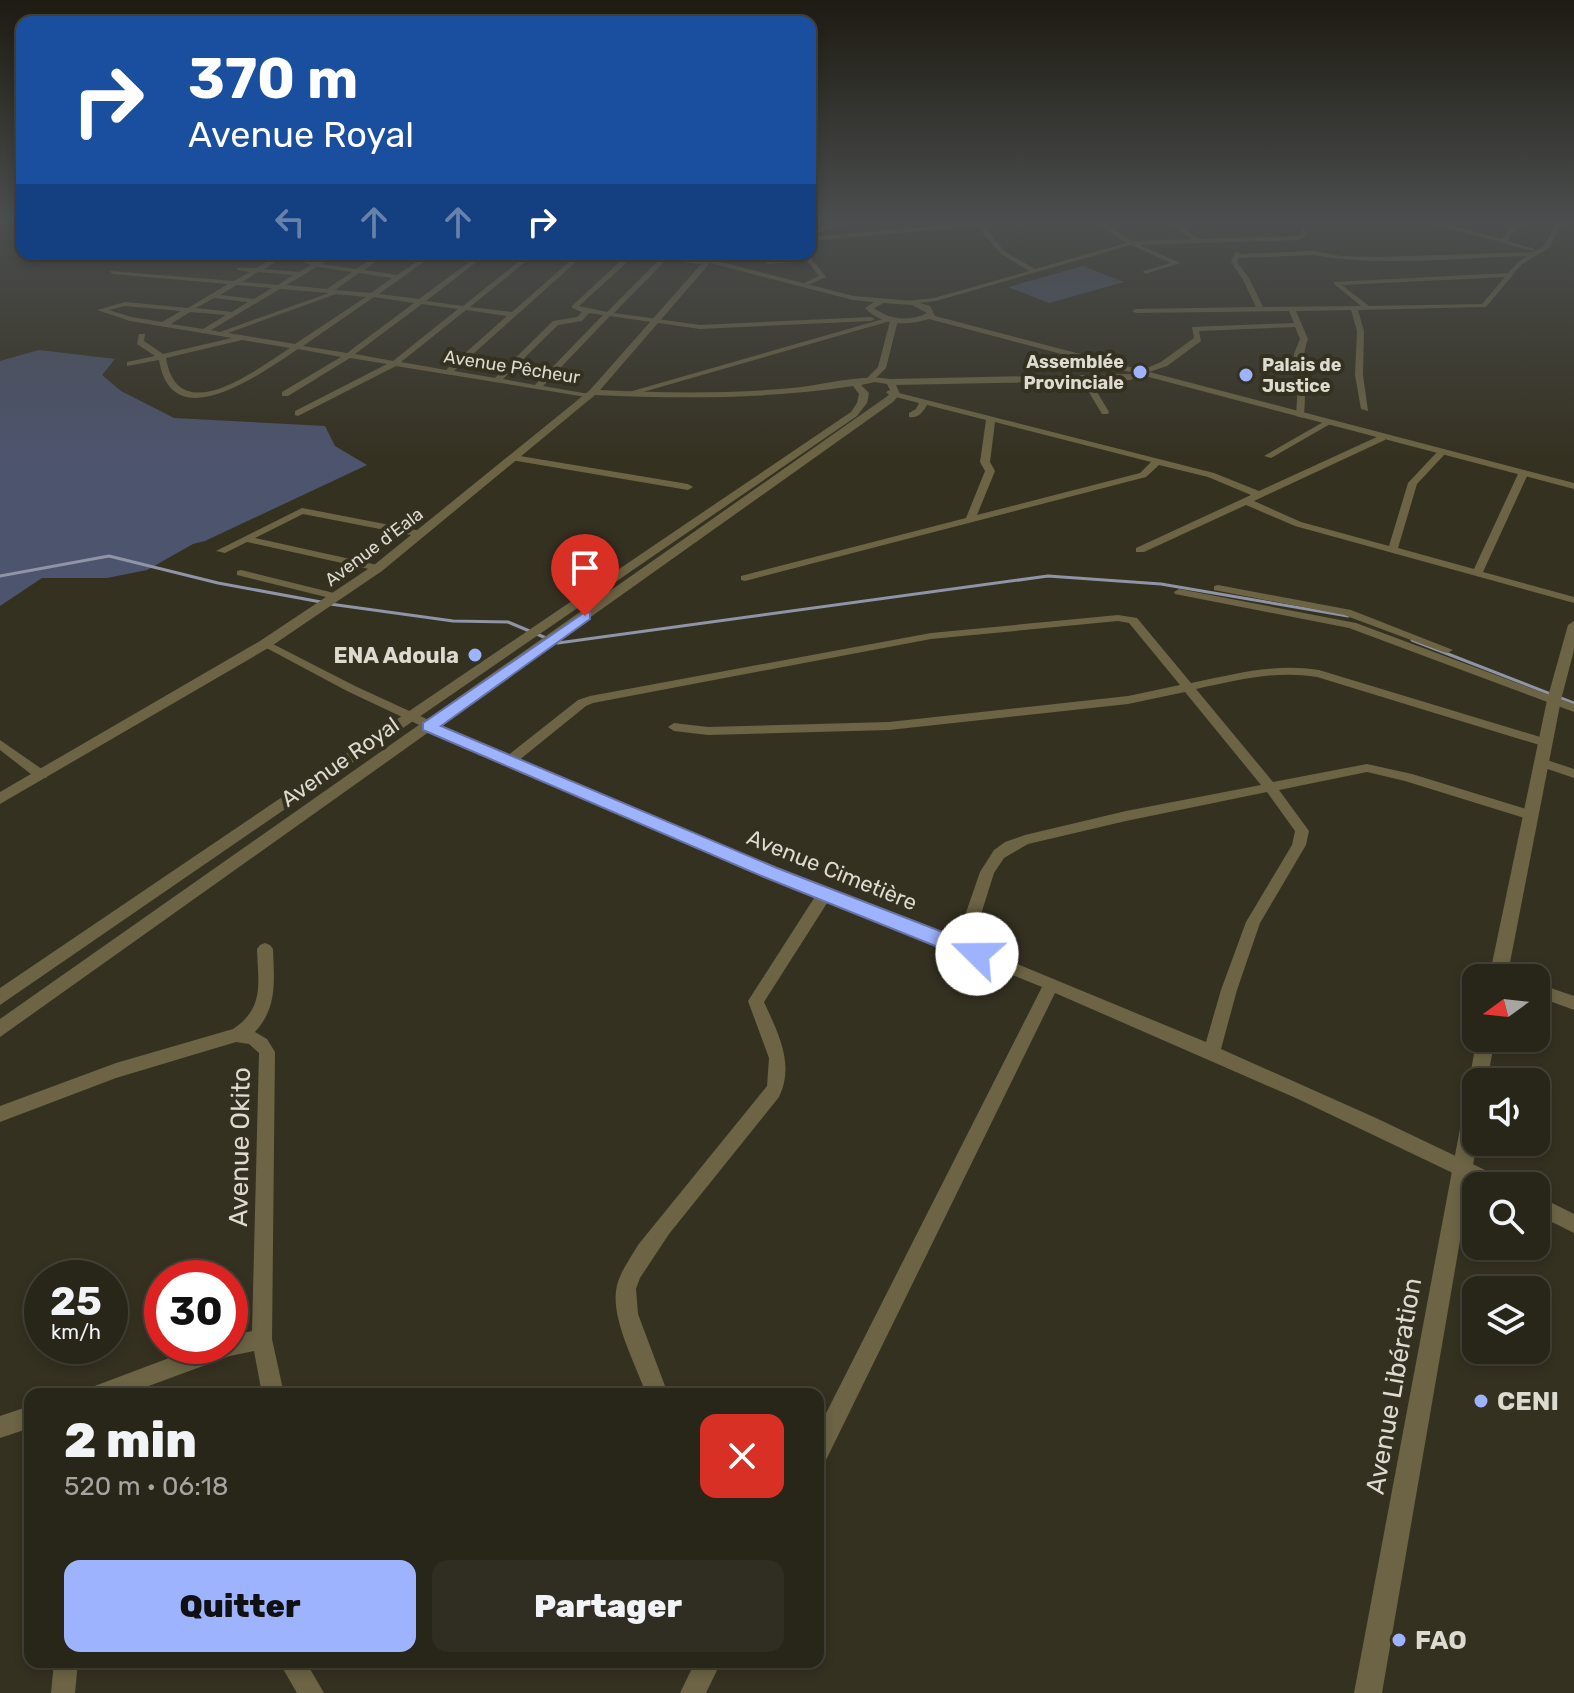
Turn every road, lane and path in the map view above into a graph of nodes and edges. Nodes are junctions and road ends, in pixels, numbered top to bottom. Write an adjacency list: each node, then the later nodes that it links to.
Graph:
1 (200, 302): 23 (street)
2 (255, 302): 28 (street)
3 (306, 302): 37 (street)
4 (362, 302): 40 (street)
5 (421, 302): 18 (street); 41 (street)
6 (472, 302): 18 (street)
7 (529, 302): 29 (street)
8 (580, 302): 25 (street)
9 (622, 302): 30 (street)
10 (672, 302): 33 (street, Avenue d'Eala)
11 (859, 302): 19 (street)
12 (880, 302): 19 (street)
13 (909, 302): 27 (street)
14 (933, 302): 27 (street)
15 (1257, 302): 22 (street)
16 (1360, 302): 21 (street)
17 (1490, 302): 21 (street)
18 (465, 308): 29 (street); 44 (street)
19 (869, 308): 31 (street)
20 (1353, 308): 21 (street); 24 (street); 58 (street)
21 (1368, 308)
22 (1261, 309): 24 (street); 26 (street)
23 (186, 310): 28 (street); 34 (street); 34 (street, Avenue Pêcheur)
24 (1291, 310): 35 (street)
25 (587, 311): 30 (street); 50 (street)
26 (1136, 311)
27 (928, 312): 32 (street); 47 (street)
28 (234, 314): 36 (street)
29 (515, 315): 46 (street)
30 (609, 315): 33 (street); 52 (street)
31 (872, 320): 32 (street); 33 (street); 56 (street)
32 (892, 320): 53 (street)
33 (655, 321): 55 (street, Avenue d'Eala)
34 (163, 325): 36 (street, Avenue Pêcheur)
35 (1297, 325): 45 (street); 62 (street)
36 (206, 330): 37 (street, Avenue Pêcheur)
37 (221, 333): 39 (street, Avenue Pêcheur)
38 (142, 336): 42 (street)
39 (247, 338): 40 (street, Avenue Pêcheur); 42 (street)
40 (297, 347): 41 (street, Avenue Pêcheur); 42 (street)
41 (348, 356): 44 (street, Avenue Pêcheur); 54 (street)
42 (162, 357): 43 (street)
43 (130, 364)
44 (394, 364): 46 (street, Avenue Pêcheur); 60 (street)
45 (1164, 364): 47 (street); 51 (street)
46 (447, 373): 50 (street, Avenue Pêcheur)
47 (1137, 374): 48 (street)
48 (1149, 377): 49 (street); 51 (street)
49 (1085, 379): 53 (street); 59 (street)
50 (496, 381): 52 (street, Avenue Pêcheur)
51 (1170, 382): 62 (street)
52 (536, 388): 55 (street, Avenue Pêcheur)
53 (879, 388): 53 (street); 56 (street); 57 (street); 95 (street, Avenue Royal); 96 (street, Avenue Royal)
54 (285, 394)
55 (591, 394): 56 (street); 68 (street, Avenue d'Eala)
56 (626, 394)
57 (925, 400): 61 (street); 63 (street)
58 (1365, 409)
59 (1105, 412)
60 (298, 413)
61 (912, 415)
62 (1300, 416): 64 (street)
63 (991, 417): 69 (street); 75 (street)
64 (1328, 423): 65 (street); 67 (street)
65 (1382, 438): 66 (street); 73 (street)
66 (1441, 453): 70 (street); 78 (street)
67 (1268, 456)
68 (514, 458): 72 (street); 76 (street, Avenue d'Eala)
69 (1158, 461): 73 (street); 75 (street)
70 (1523, 474): 71 (street); 83 (street)
71 (1574, 486)
72 (688, 487)
73 (1260, 495): 74 (street)
74 (1246, 501): 78 (street); 79 (street)
75 (970, 521): 84 (street)
76 (421, 534): 77 (street); 81 (street, Avenue d'Eala)
77 (247, 539): 80 (street); 81 (street)
78 (1393, 549): 83 (street)
79 (1140, 550)
80 (221, 551)
81 (378, 568): 87 (street, Avenue d'Eala)
82 (241, 573): 87 (street)
83 (1477, 573): 88 (street)
84 (745, 578)
85 (1218, 588): 92 (street)
86 (1179, 592): 92 (street)
87 (335, 599): 90 (street, Avenue d'Eala)
88 (1574, 600)
89 (1574, 625): 92 (street)
90 (265, 644): 95 (street, Avenue Cimetière); 103 (street, Avenue d'Eala)
91 (1188, 690): 97 (street); 98 (street); 100 (street); 104 (street)
92 (1556, 695): 93 (street); 94 (street); 98 (street)
93 (1574, 699)
94 (1574, 708)
95 (409, 718): 96 (street, Avenue Cimetière); 115 (street, Avenue Royal)
96 (428, 727): 100 (street, Avenue Cimetière); 118 (street, Avenue Royal)
97 (674, 727)
98 (1546, 743): 101 (street)
99 (0, 744): 103 (street)
100 (510, 761): 107 (street, Avenue Cimetière)
101 (1541, 762): 102 (street); 106 (street)
102 (1574, 774)
103 (41, 775): 105 (street, Avenue d'Eala)
104 (1271, 788): 106 (street); 108 (street); 120 (street)
105 (0, 799)
106 (1531, 815): 112 (street)
107 (825, 894): 109 (street, Avenue Cimetière); 133 (street)
108 (969, 927): 109 (street); 111 (street)
109 (944, 941): 111 (street, Avenue Cimetière)
110 (265, 949): 117 (street)
111 (977, 954): 113 (street, Avenue Cimetière)
112 (1503, 964)
113 (1051, 986): 120 (street, Avenue Cimetière); 136 (street)
114 (1550, 994): 116 (street)
115 (0, 998)
116 (1574, 1003)
117 (265, 1006): 119 (street); 121 (street)
118 (0, 1029)
119 (236, 1035): 121 (street, Avenue Okito); 122 (street, Avenue Okito)
120 (1212, 1051): 124 (street, Avenue Cimetière)
121 (267, 1052): 128 (street, Avenue Okito)
122 (0, 1114)
123 (1462, 1156): 124 (street, Avenue Libération)
124 (1460, 1167): 125 (street, Avenue Cimetière); 143 (street, Avenue Libération)
125 (1470, 1172)
126 (1550, 1211): 127 (street)
127 (1574, 1224)
128 (262, 1339): 129 (street); 132 (street, Avenue Okito)
129 (248, 1342)
130 (180, 1364): 131 (street)
131 (115, 1388)
132 (272, 1388)
133 (655, 1388)
134 (24, 1419): 135 (street)
135 (0, 1427)
136 (824, 1440)
137 (65, 1668): 140 (street)
138 (295, 1668): 141 (street)
139 (706, 1668): 142 (street)
140 (63, 1693)
141 (312, 1693)
142 (692, 1693)
143 (1368, 1693)

